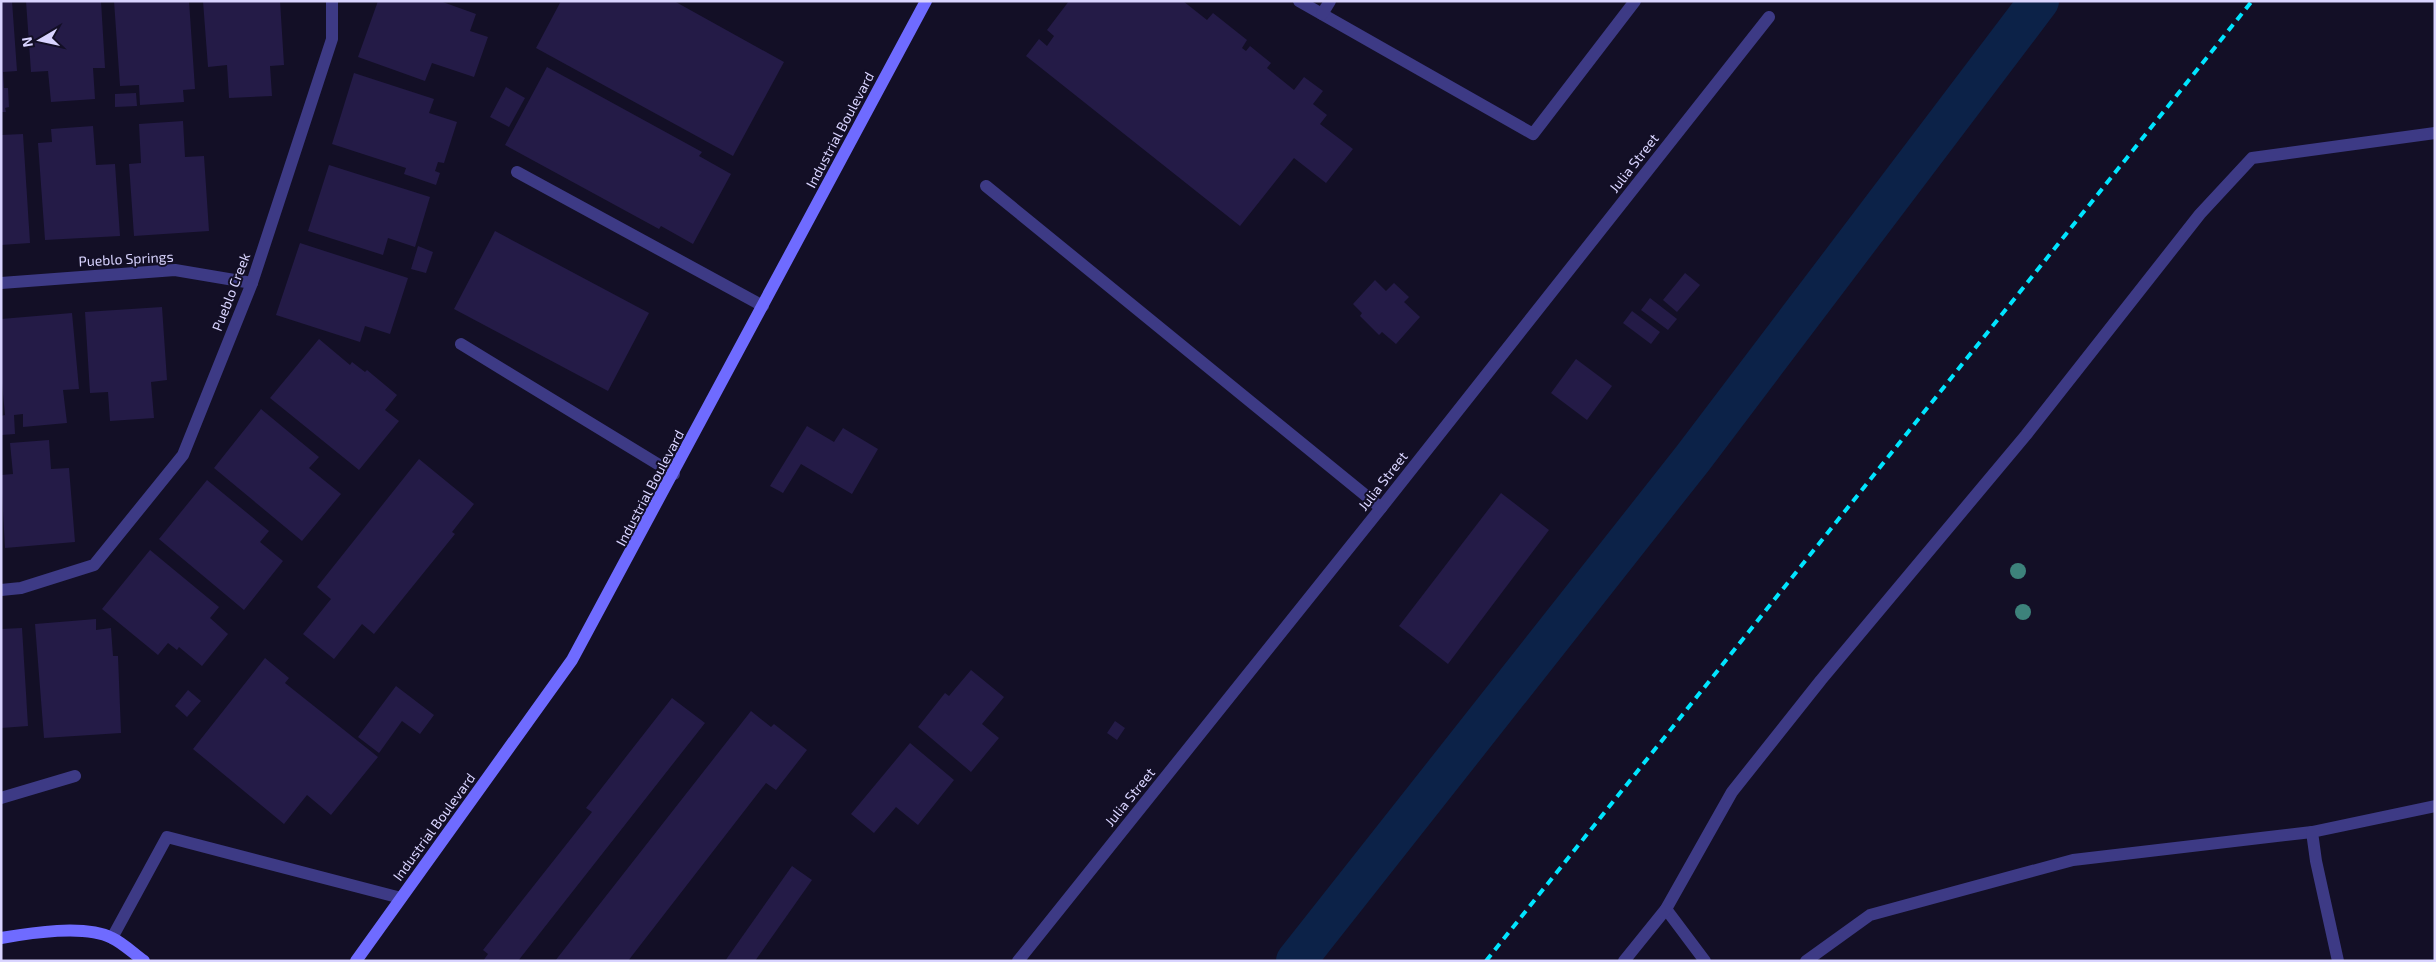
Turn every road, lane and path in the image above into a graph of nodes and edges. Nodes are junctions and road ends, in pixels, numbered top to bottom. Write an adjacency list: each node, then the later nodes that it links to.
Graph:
1 (332, 1): 12 (street, Pueblo Creek)
2 (926, 1): 13 (main road, Industrial Boulevard)
3 (1299, 1): 6 (street)
4 (1330, 1): 6 (street)
5 (1635, 1): 6 (street)
6 (1322, 14)
7 (1769, 17): 16 (street, Julia Street)
8 (2435, 133): 23 (street)
9 (517, 172): 13 (street)
10 (986, 186): 16 (street)
11 (1, 283): 12 (street, Pueblo Springs)
12 (252, 283): 17 (street, Pueblo Creek)
13 (763, 306): 15 (main road, Industrial Boulevard)
14 (461, 344): 15 (street)
15 (674, 474): 22 (main road, Industrial Boulevard)
16 (1381, 508): 28 (street, Julia Street)
17 (1, 590)
18 (76, 776): 19 (street)
19 (1, 798)
20 (2435, 806): 21 (street)
21 (2312, 832): 31 (street); 32 (street)
22 (401, 898): 25 (street); 27 (main road, Industrial Boulevard)
23 (1666, 909): 29 (street); 30 (street)
24 (1, 938): 25 (main road)
25 (112, 938): 26 (main road)
26 (144, 961)
27 (356, 961)
28 (1018, 961)
29 (1624, 961)
30 (1705, 961)
31 (1806, 961)
32 (2338, 961)

